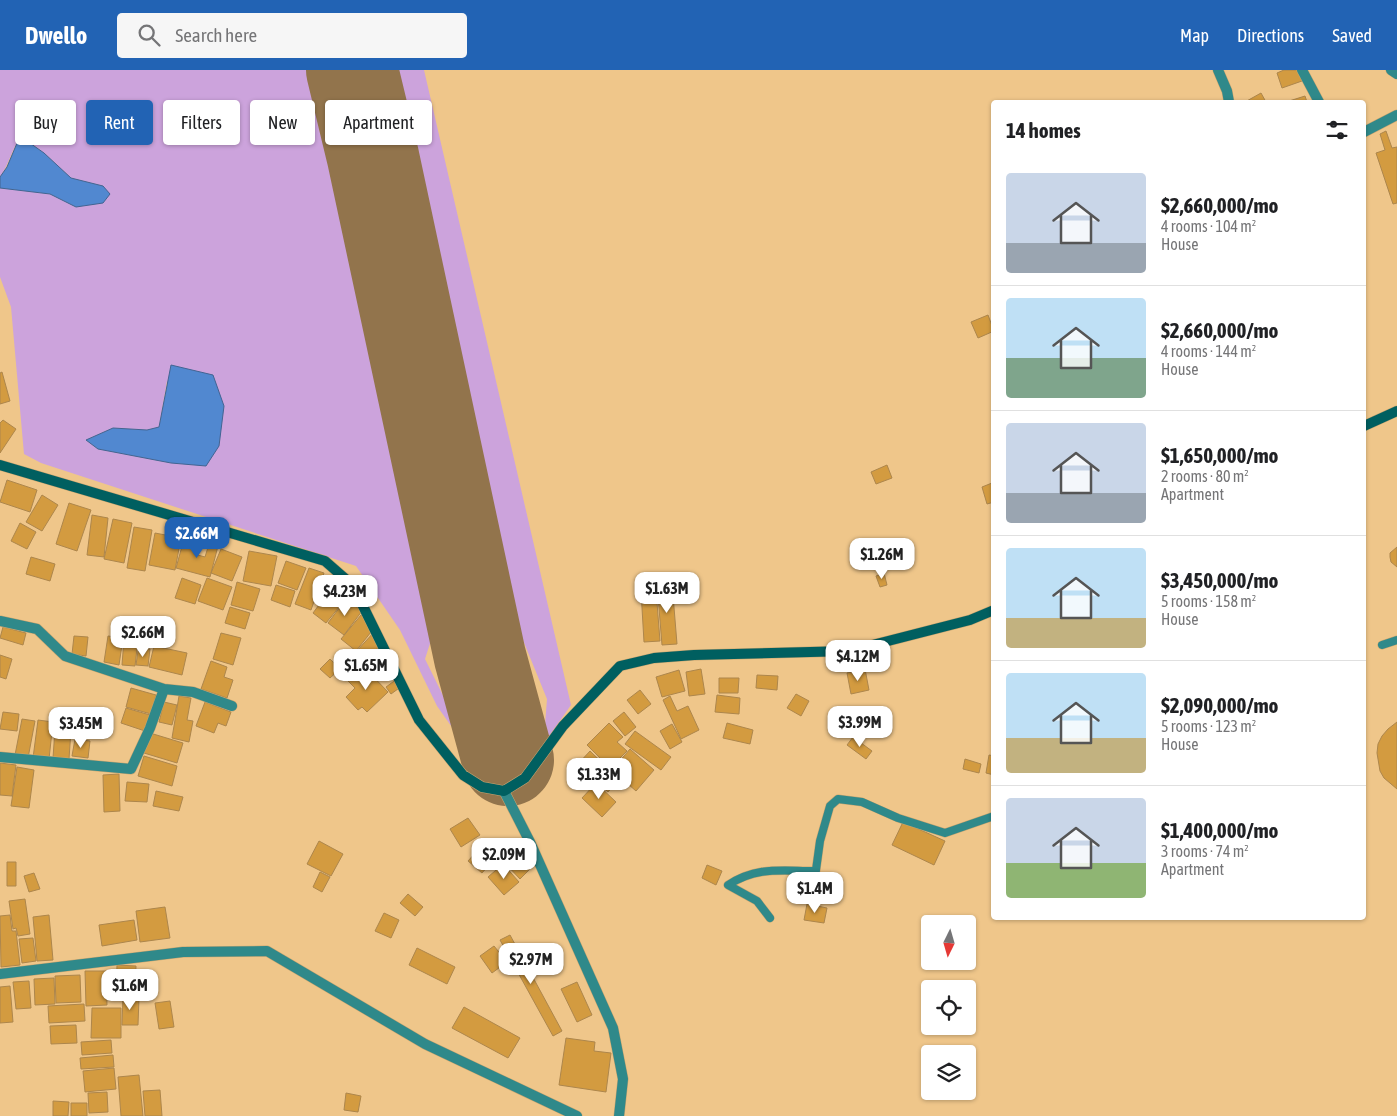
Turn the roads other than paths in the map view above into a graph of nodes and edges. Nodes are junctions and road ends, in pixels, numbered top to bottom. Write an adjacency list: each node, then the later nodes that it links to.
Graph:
1 (1218, 70): 5 (street)
2 (1302, 70): 6 (street)
3 (1391, 70): 4 (street)
4 (1397, 74)
5 (1228, 100)
6 (1318, 100)
7 (1397, 115): 8 (street)
8 (1366, 131)
9 (1397, 411): 10 (main road)
10 (1366, 425)
11 (0, 465): 19 (main road)
12 (991, 611): 19 (main road)
13 (0, 621): 16 (street)
14 (1397, 640): 15 (lane)
15 (1382, 645)
16 (164, 689): 17 (street); 18 (street)
17 (232, 706)
18 (0, 757)
19 (504, 791): 26 (street)
20 (991, 817): 21 (lane)
21 (814, 871): 22 (lane); 23 (lane)
22 (812, 899)
23 (770, 918)
24 (0, 974): 25 (street)
25 (577, 1116)
26 (618, 1116)

